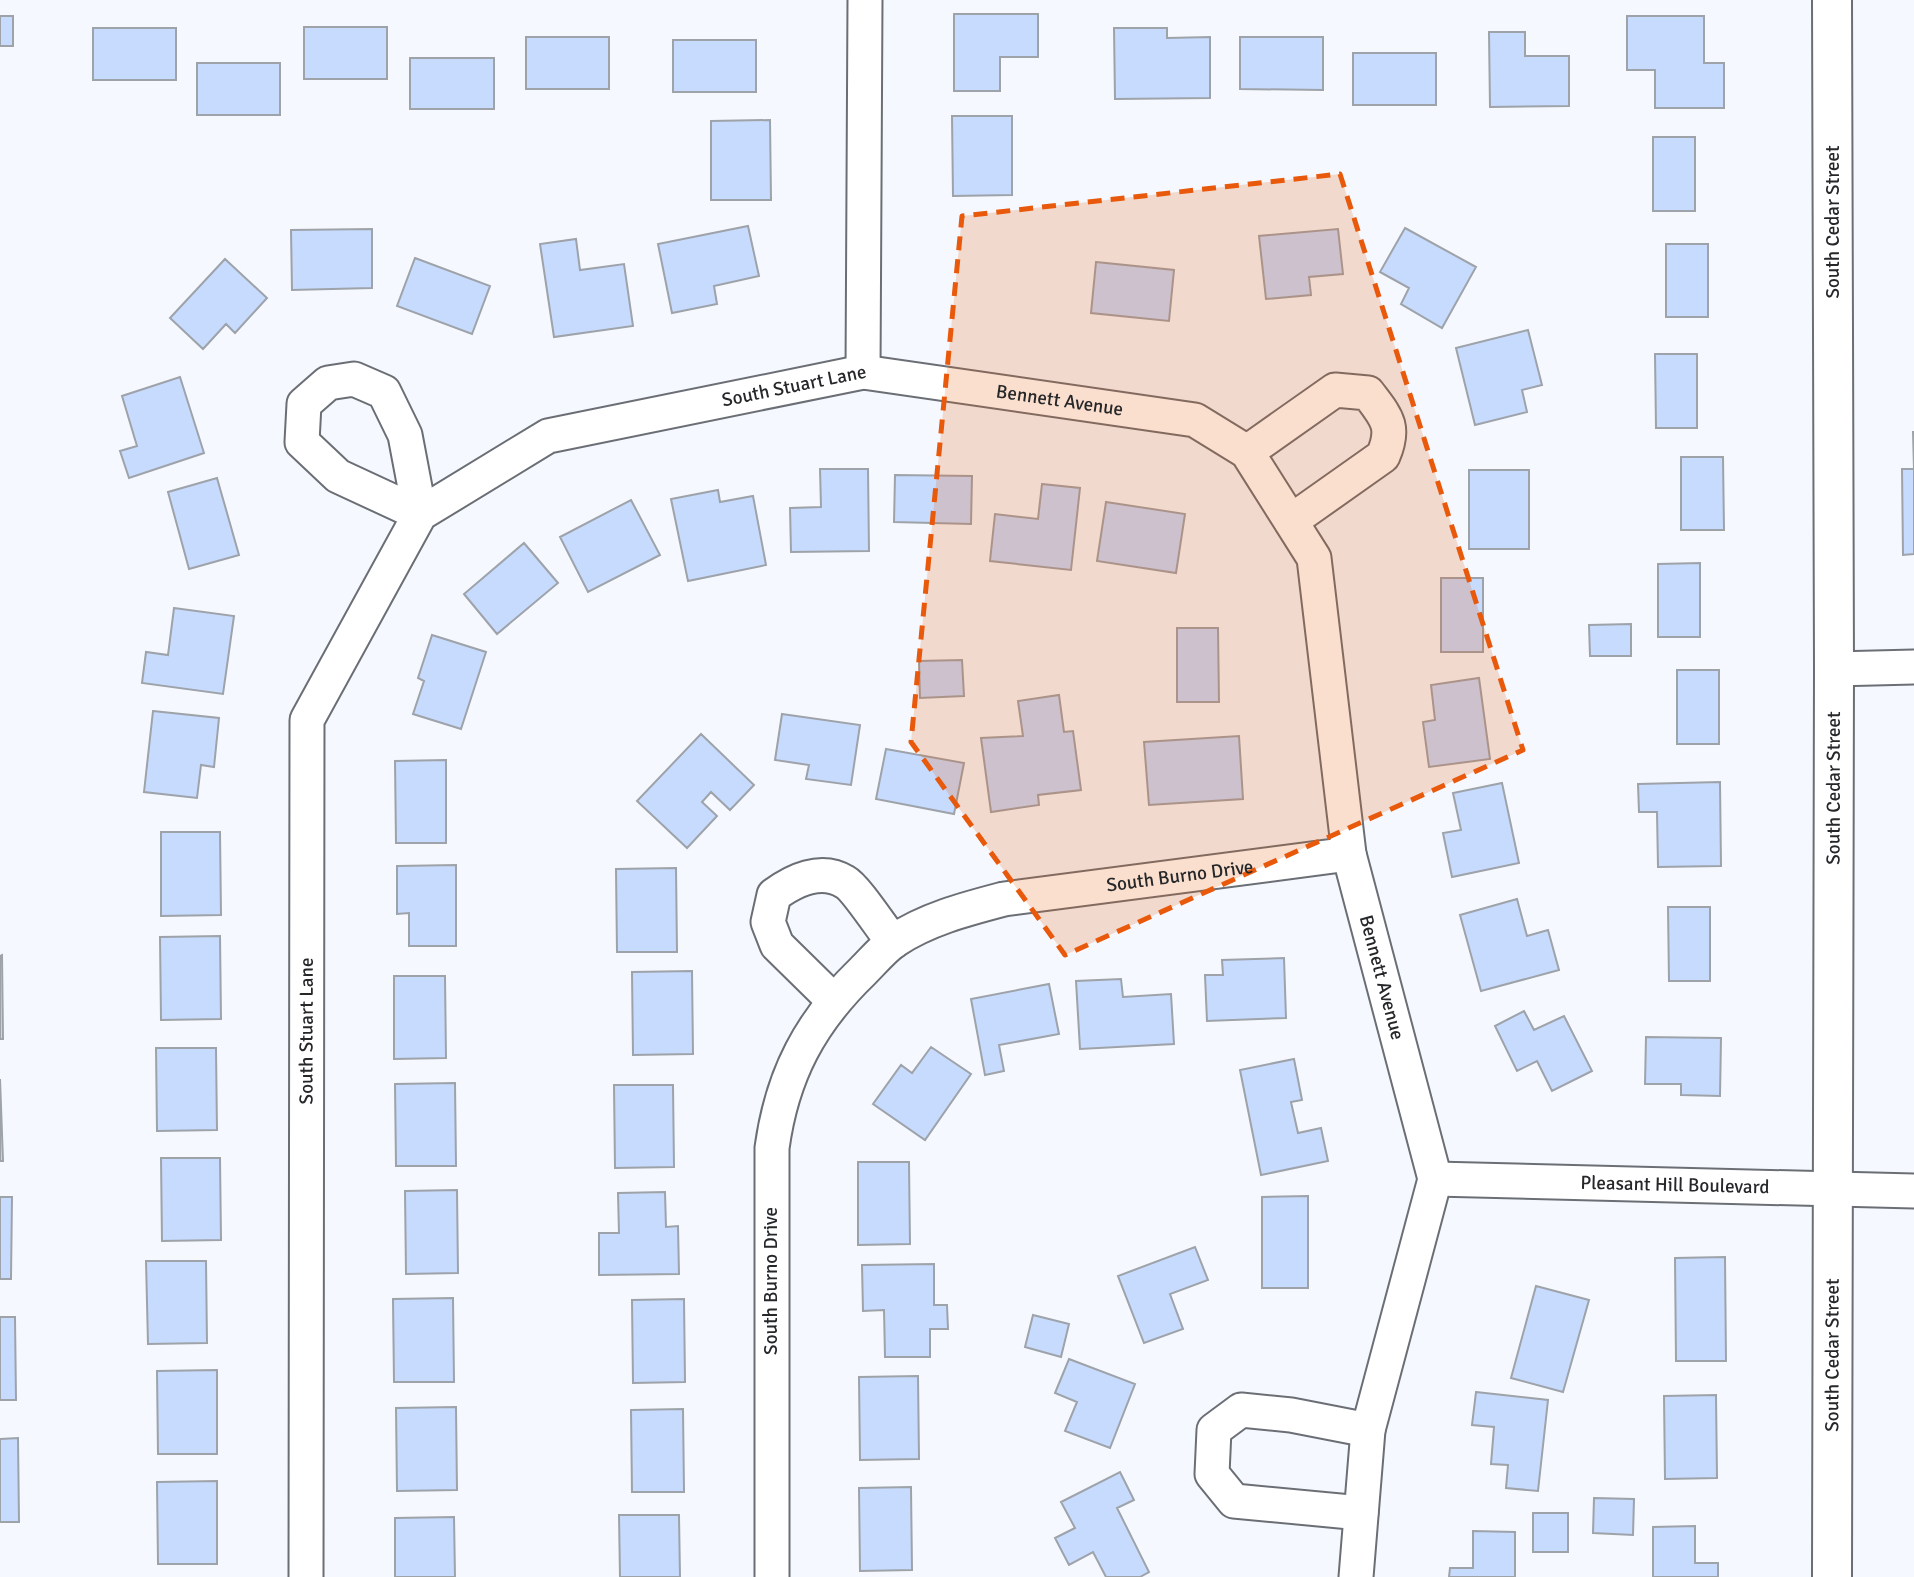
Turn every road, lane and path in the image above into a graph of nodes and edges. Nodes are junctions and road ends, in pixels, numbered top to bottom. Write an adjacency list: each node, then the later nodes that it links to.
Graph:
1 (865, 0): 3 (street, South Stuart Lane)
2 (1832, 0): 7 (street, South Cedar Street)
3 (863, 373): 4 (street, Bennett Avenue); 16 (street, South Stuart Lane)
4 (1247, 452): 5 (street, Bennett Avenue); 5 (street)
5 (1291, 522): 8 (street, Bennett Avenue)
6 (1914, 667): 7 (street)
7 (1834, 669): 12 (street, South Cedar Street)
8 (1349, 854): 9 (street, South Burno Drive); 11 (street, Bennett Avenue)
9 (893, 942): 10 (street, South Burno Drive); 10 (street)
10 (833, 1000): 17 (street, South Burno Drive)
11 (1435, 1179): 12 (street, Pleasant Hill Boulevard); 14 (street, Bennett Avenue)
12 (1831, 1191): 13 (street, Pleasant Hill Boulevard); 19 (street, South Cedar Street)
13 (1914, 1191)
14 (1368, 1430): 15 (street, Bennett Avenue); 15 (street)
15 (1361, 1513): 18 (street, Bennett Avenue)
16 (306, 1577)
17 (772, 1577)
18 (1356, 1577)
19 (1832, 1577)

